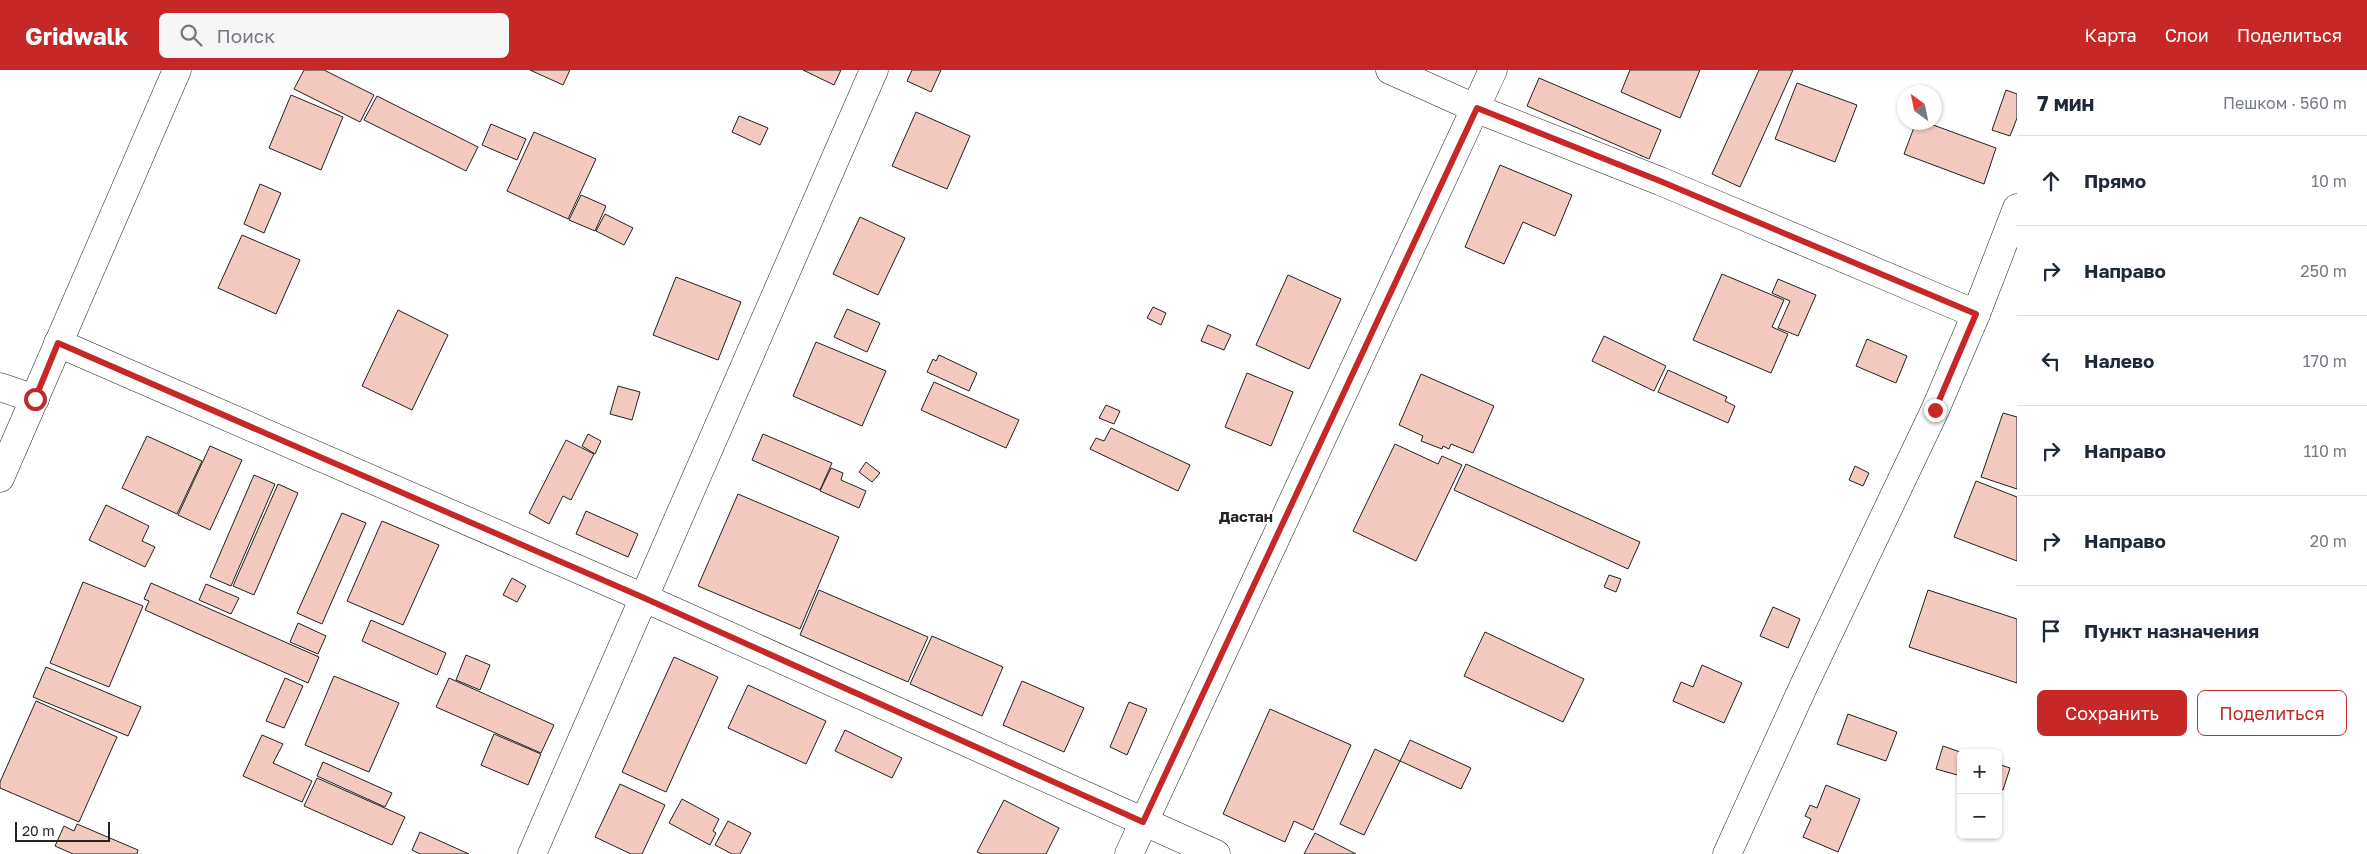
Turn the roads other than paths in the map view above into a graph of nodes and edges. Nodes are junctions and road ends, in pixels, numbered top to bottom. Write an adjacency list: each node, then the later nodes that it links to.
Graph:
1 (177, 70): 8 (street)
2 (874, 70): 12 (street)
3 (1390, 70): 5 (street)
4 (1493, 70): 5 (street)
5 (1477, 108): 7 (street); 13 (street)
6 (2017, 208): 7 (street)
7 (1976, 314): 17 (street)
8 (58, 343): 10 (street); 12 (street)
9 (0, 387): 10 (street)
10 (35, 399): 11 (street)
11 (0, 478)
12 (642, 597): 13 (street); 14 (street)
13 (1143, 822): 15 (street); 16 (street)
14 (532, 854)
15 (1129, 854)
16 (1216, 854)
17 (1727, 854)

